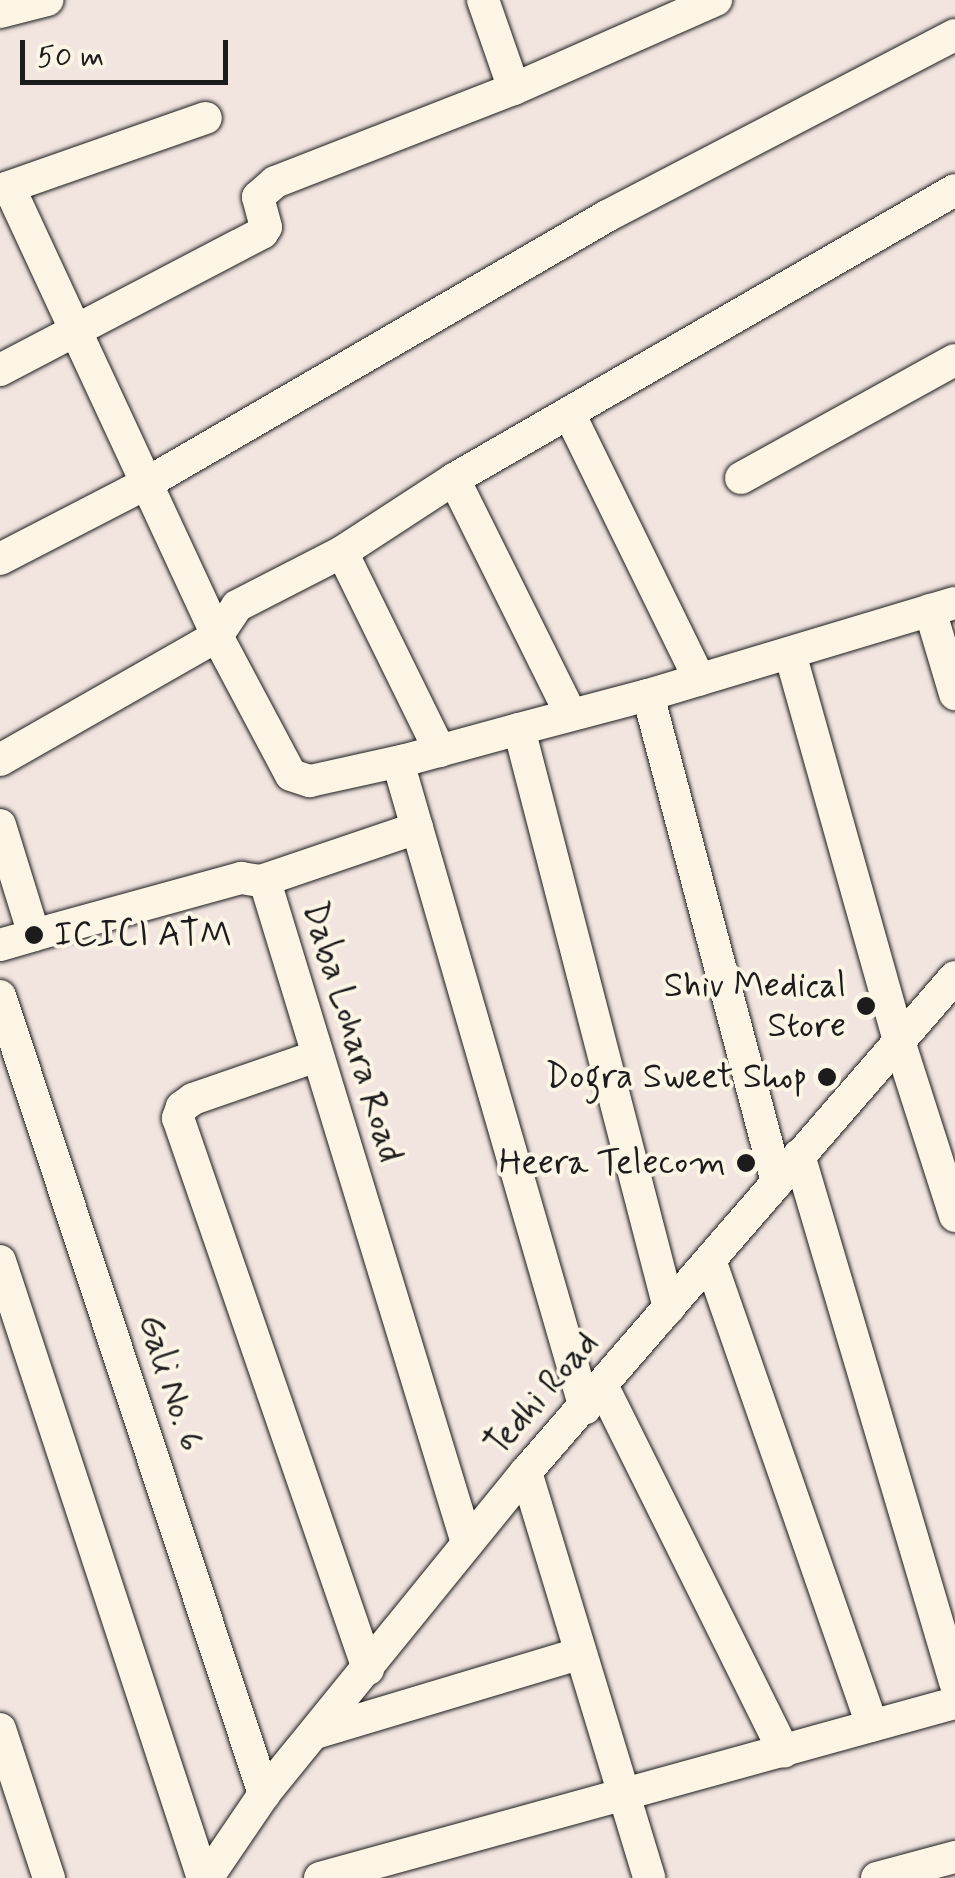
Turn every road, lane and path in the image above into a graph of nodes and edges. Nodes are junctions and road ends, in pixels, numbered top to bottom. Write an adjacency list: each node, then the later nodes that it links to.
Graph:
1 (46, 0): 4 (street)
2 (482, 0): 6 (street)
3 (716, 0): 6 (street)
4 (0, 12)
5 (955, 35): 16 (street)
6 (514, 89): 10 (street)
7 (206, 118): 8 (street)
8 (4, 188): 10 (street)
9 (955, 190): 13 (street)
10 (74, 332): 12 (street); 16 (street)
11 (955, 360): 14 (street)
12 (0, 370)
13 (569, 413): 15 (street); 22 (street)
14 (741, 478)
15 (454, 479): 17 (street); 25 (street)
16 (146, 483): 18 (street); 20 (street)
17 (342, 552): 20 (street); 27 (street)
18 (0, 559)
19 (943, 607): 21 (street); 23 (street)
20 (217, 636): 28 (street); 29 (street)
21 (790, 653): 22 (street); 37 (street)
22 (700, 680): 24 (street)
23 (955, 694)
24 (648, 696): 25 (street); 40 (street)
25 (571, 715): 26 (street)
26 (518, 729): 27 (street); 44 (street)
27 (440, 751): 29 (street)
28 (0, 760)
29 (405, 760): 31 (street)
30 (0, 825): 33 (street)
31 (417, 828): 32 (street); 45 (street)
32 (261, 881): 33 (street, Daba Lohara Road); 38 (street, Daba Lohara Road)
33 (34, 935): 34 (street, Daba Lohara Road)
34 (0, 946)
35 (955, 977): 37 (street, Tedhi Road)
36 (0, 996): 56 (street, Gali No. 6)
37 (898, 1038): 39 (street, Tedhi Road); 41 (street)
38 (317, 1056): 47 (street, Daba Lohara Road); 49 (street)
39 (800, 1155): 40 (street, Tedhi Road); 50 (street)
40 (777, 1182): 42 (street, Tedhi Road)
41 (955, 1216)
42 (710, 1260): 44 (street, Tedhi Road); 52 (street)
43 (0, 1262): 60 (street)
44 (669, 1308): 45 (street, Tedhi Road)
45 (594, 1398): 46 (street, Tedhi Road); 55 (street)
46 (526, 1472): 47 (street, Tedhi Road); 48 (street)
47 (467, 1543): 49 (street, Tedhi Road)
48 (578, 1654): 54 (street); 57 (street)
49 (368, 1669): 54 (street, Tedhi Road)
50 (955, 1682)
51 (955, 1703): 52 (street)
52 (872, 1726): 55 (street)
53 (0, 1728): 59 (street)
54 (315, 1733): 56 (street, Tedhi Road)
55 (784, 1751): 57 (street)
56 (264, 1794): 60 (street, Tedhi Road)
57 (622, 1797): 61 (street); 62 (street)
58 (944, 1866): 63 (street)
59 (48, 1878)
60 (205, 1878)
61 (320, 1878)
62 (649, 1878)
63 (877, 1878)

